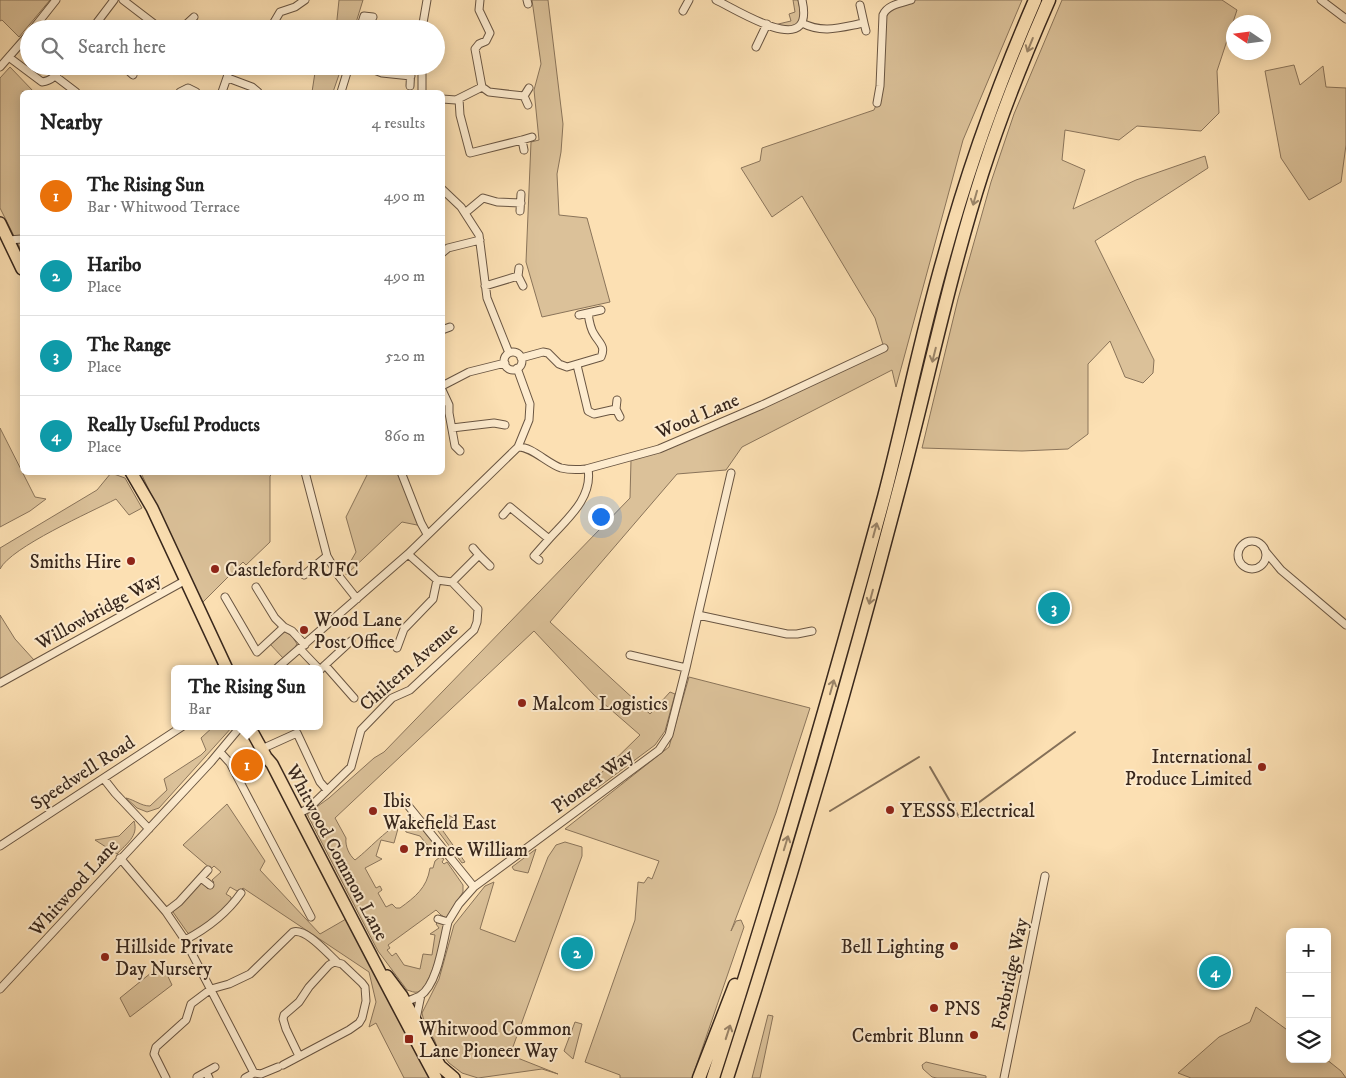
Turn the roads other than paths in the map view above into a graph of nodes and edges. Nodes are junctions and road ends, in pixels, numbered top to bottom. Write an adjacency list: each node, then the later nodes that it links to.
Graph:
1 (56, 0): 19 (street)
2 (114, 0): 20 (street)
3 (123, 0): 21 (street)
4 (305, 0): 23 (street)
5 (427, 0): 25 (street)
6 (480, 0): 45 (street)
7 (689, 0): 15 (street)
8 (716, 0): 28 (street)
9 (802, 0): 26 (street)
10 (911, 0): 56 (street)
11 (1035, 0): 152 (highway, one-way to 11)
12 (1049, 0): 165 (highway, one-way to 165)
13 (1321, 0): 18 (street)
14 (860, 5): 27 (street)
15 (683, 11)
16 (195, 17): 22 (street)
17 (373, 17): 24 (street)
18 (1346, 19)
19 (40, 20)
20 (99, 20)
21 (149, 20)
22 (192, 20)
23 (275, 20)
24 (363, 20)
25 (424, 20)
26 (802, 23): 27 (street); 28 (street)
27 (864, 23): 29 (street)
28 (767, 24): 31 (street)
29 (866, 31)
30 (20, 45): 32 (street)
31 (756, 47)
32 (10, 58): 33 (street); 34 (street)
33 (20, 66)
34 (0, 67)
35 (33, 75): 40 (street)
36 (229, 75): 42 (street)
37 (346, 75): 51 (street)
38 (401, 75): 41 (street)
39 (422, 75): 52 (street)
40 (55, 76): 47 (street)
41 (411, 76): 44 (street)
42 (228, 78): 49 (street); 50 (street)
43 (188, 81): 48 (street)
44 (410, 86)
45 (482, 87): 53 (street); 55 (street)
46 (528, 88): 53 (street)
47 (73, 90)
48 (184, 90)
49 (223, 90)
50 (256, 90)
51 (342, 90)
52 (422, 90)
53 (524, 96): 57 (street)
54 (445, 98): 55 (street)
55 (459, 99): 59 (street)
56 (877, 103)
57 (528, 106)
58 (532, 137): 59 (street)
59 (522, 140): 60 (street)
60 (524, 150)
61 (445, 192): 65 (street)
62 (521, 194): 63 (street)
63 (521, 203): 64 (street); 65 (street)
64 (520, 211)
65 (465, 213): 69 (street)
66 (0, 223): 68 (main road)
67 (20, 239): 68 (street)
68 (8, 240): 72 (main road)
69 (480, 240): 71 (street); 76 (street)
70 (20, 246): 72 (street)
71 (445, 250)
72 (16, 254): 73 (main road)
73 (20, 263)
74 (519, 268): 75 (street)
75 (518, 276): 76 (street); 77 (street)
76 (485, 286): 82 (street)
77 (523, 286)
78 (602, 310): 79 (street)
79 (588, 313): 80 (street); 85 (street)
80 (579, 315)
81 (884, 348): 96 (street, Wood Lane)
82 (509, 353): 83 (street); 84 (street)
83 (521, 358): 85 (street); 86 (street)
84 (505, 363): 86 (street); 87 (street)
85 (577, 365): 90 (street)
86 (517, 368): 94 (street)
87 (445, 386)
88 (445, 395): 93 (street)
89 (617, 400): 90 (street)
90 (616, 409): 91 (street)
91 (620, 417)
92 (505, 425): 93 (street)
93 (452, 428): 95 (street)
94 (518, 447): 96 (street, Wood Lane); 102 (street)
95 (460, 451)
96 (588, 469): 103 (street)
97 (732, 473): 120 (street, Pioneer Way)
98 (133, 475): 114 (main road)
99 (306, 475): 108 (street)
100 (402, 475): 102 (street)
101 (503, 515): 103 (street)
102 (427, 534): 106 (street)
103 (549, 539): 109 (street)
104 (473, 548): 107 (street)
105 (1266, 552): 111 (street); 111 (street); 112 (street)
106 (408, 554): 115 (street); 119 (street)
107 (479, 554): 110 (street); 116 (street)
108 (327, 556): 113 (street); 119 (street)
109 (540, 560)
110 (490, 566)
111 (1259, 568): 112 (street)
112 (1281, 570): 121 (street)
113 (304, 575)
114 (186, 580): 128 (main road); 134 (street, Willowbridge Way)
115 (437, 580): 116 (street); 126 (street)
116 (452, 582): 146 (street, Chiltern Avenue)
117 (256, 587): 122 (street)
118 (225, 597): 122 (street)
119 (357, 598): 125 (street)
120 (698, 615): 123 (street); 132 (street, Pioneer Way)
121 (1346, 625)
122 (284, 627): 125 (street)
123 (812, 631)
124 (351, 641): 131 (street)
125 (302, 647): 129 (street); 130 (street)
126 (397, 648)
127 (630, 655): 132 (street)
128 (225, 665)
129 (281, 665)
130 (318, 665)
131 (323, 667)
132 (686, 668): 157 (street, Pioneer Way)
133 (323, 671): 135 (street)
134 (0, 683)
135 (354, 698)
136 (177, 730): 145 (street, Speedwell Road)
137 (244, 730): 143 (street, Whitwood Lane)
138 (249, 730): 144 (main road, Whitwood Common Lane)
139 (250, 730): 142 (main road, Whitwood Common Lane)
140 (293, 730): 142 (street)
141 (295, 730): 146 (street)
142 (266, 747): 144 (main road, Whitwood Common Lane)
143 (220, 752): 149 (street, Whitwood Lane); 160 (street)
144 (272, 764): 148 (main road, Whitwood Common Lane)
145 (104, 779): 149 (street); 150 (street, Speedwell Road)
146 (327, 790): 148 (street, Chiltern Avenue)
147 (406, 803): 157 (street)
148 (298, 814): 164 (main road, Whitwood Common Lane)
149 (149, 829): 151 (street, Whitwood Lane)
150 (0, 846)
151 (120, 858): 159 (street); 167 (street, Whitwood Lane)
152 (779, 868): 181 (highway); 182 (highway, one-way to 152)
153 (208, 870): 155 (street)
154 (1045, 876): 185 (street, Foxbridge Way)
155 (201, 878): 156 (street); 159 (street)
156 (210, 885)
157 (474, 887): 162 (street, Pioneer Way)
158 (241, 893): 163 (street)
159 (166, 912): 163 (street)
160 (308, 915)
161 (438, 919): 162 (street)
162 (448, 922): 169 (street, Pioneer Way)
163 (185, 940): 168 (street)
164 (372, 956): 170 (main road, Whitwood Common Lane); 171 (main road, Whitwood Common Lane)
165 (766, 958): 183 (highway); 184 (highway)
166 (337, 962): 168 (street); 172 (street); 172 (street)
167 (0, 989)
168 (211, 989): 174 (street); 177 (street)
169 (421, 995): 170 (street); 171 (street, Pioneer Way)
170 (407, 999): 171 (main road, Whitwood Common Lane)
171 (410, 1021): 179 (main road, Whitwood Common Lane); 180 (main road, Whitwood Common Lane)
172 (299, 1056): 174 (street)
173 (215, 1067): 175 (street)
174 (254, 1073): 178 (street)
175 (207, 1075): 176 (street)
176 (197, 1077)
177 (166, 1078)
178 (245, 1078)
179 (436, 1078)
180 (454, 1078)
181 (699, 1078)
182 (714, 1078)
183 (727, 1078)
184 (733, 1078)
185 (1004, 1078)

